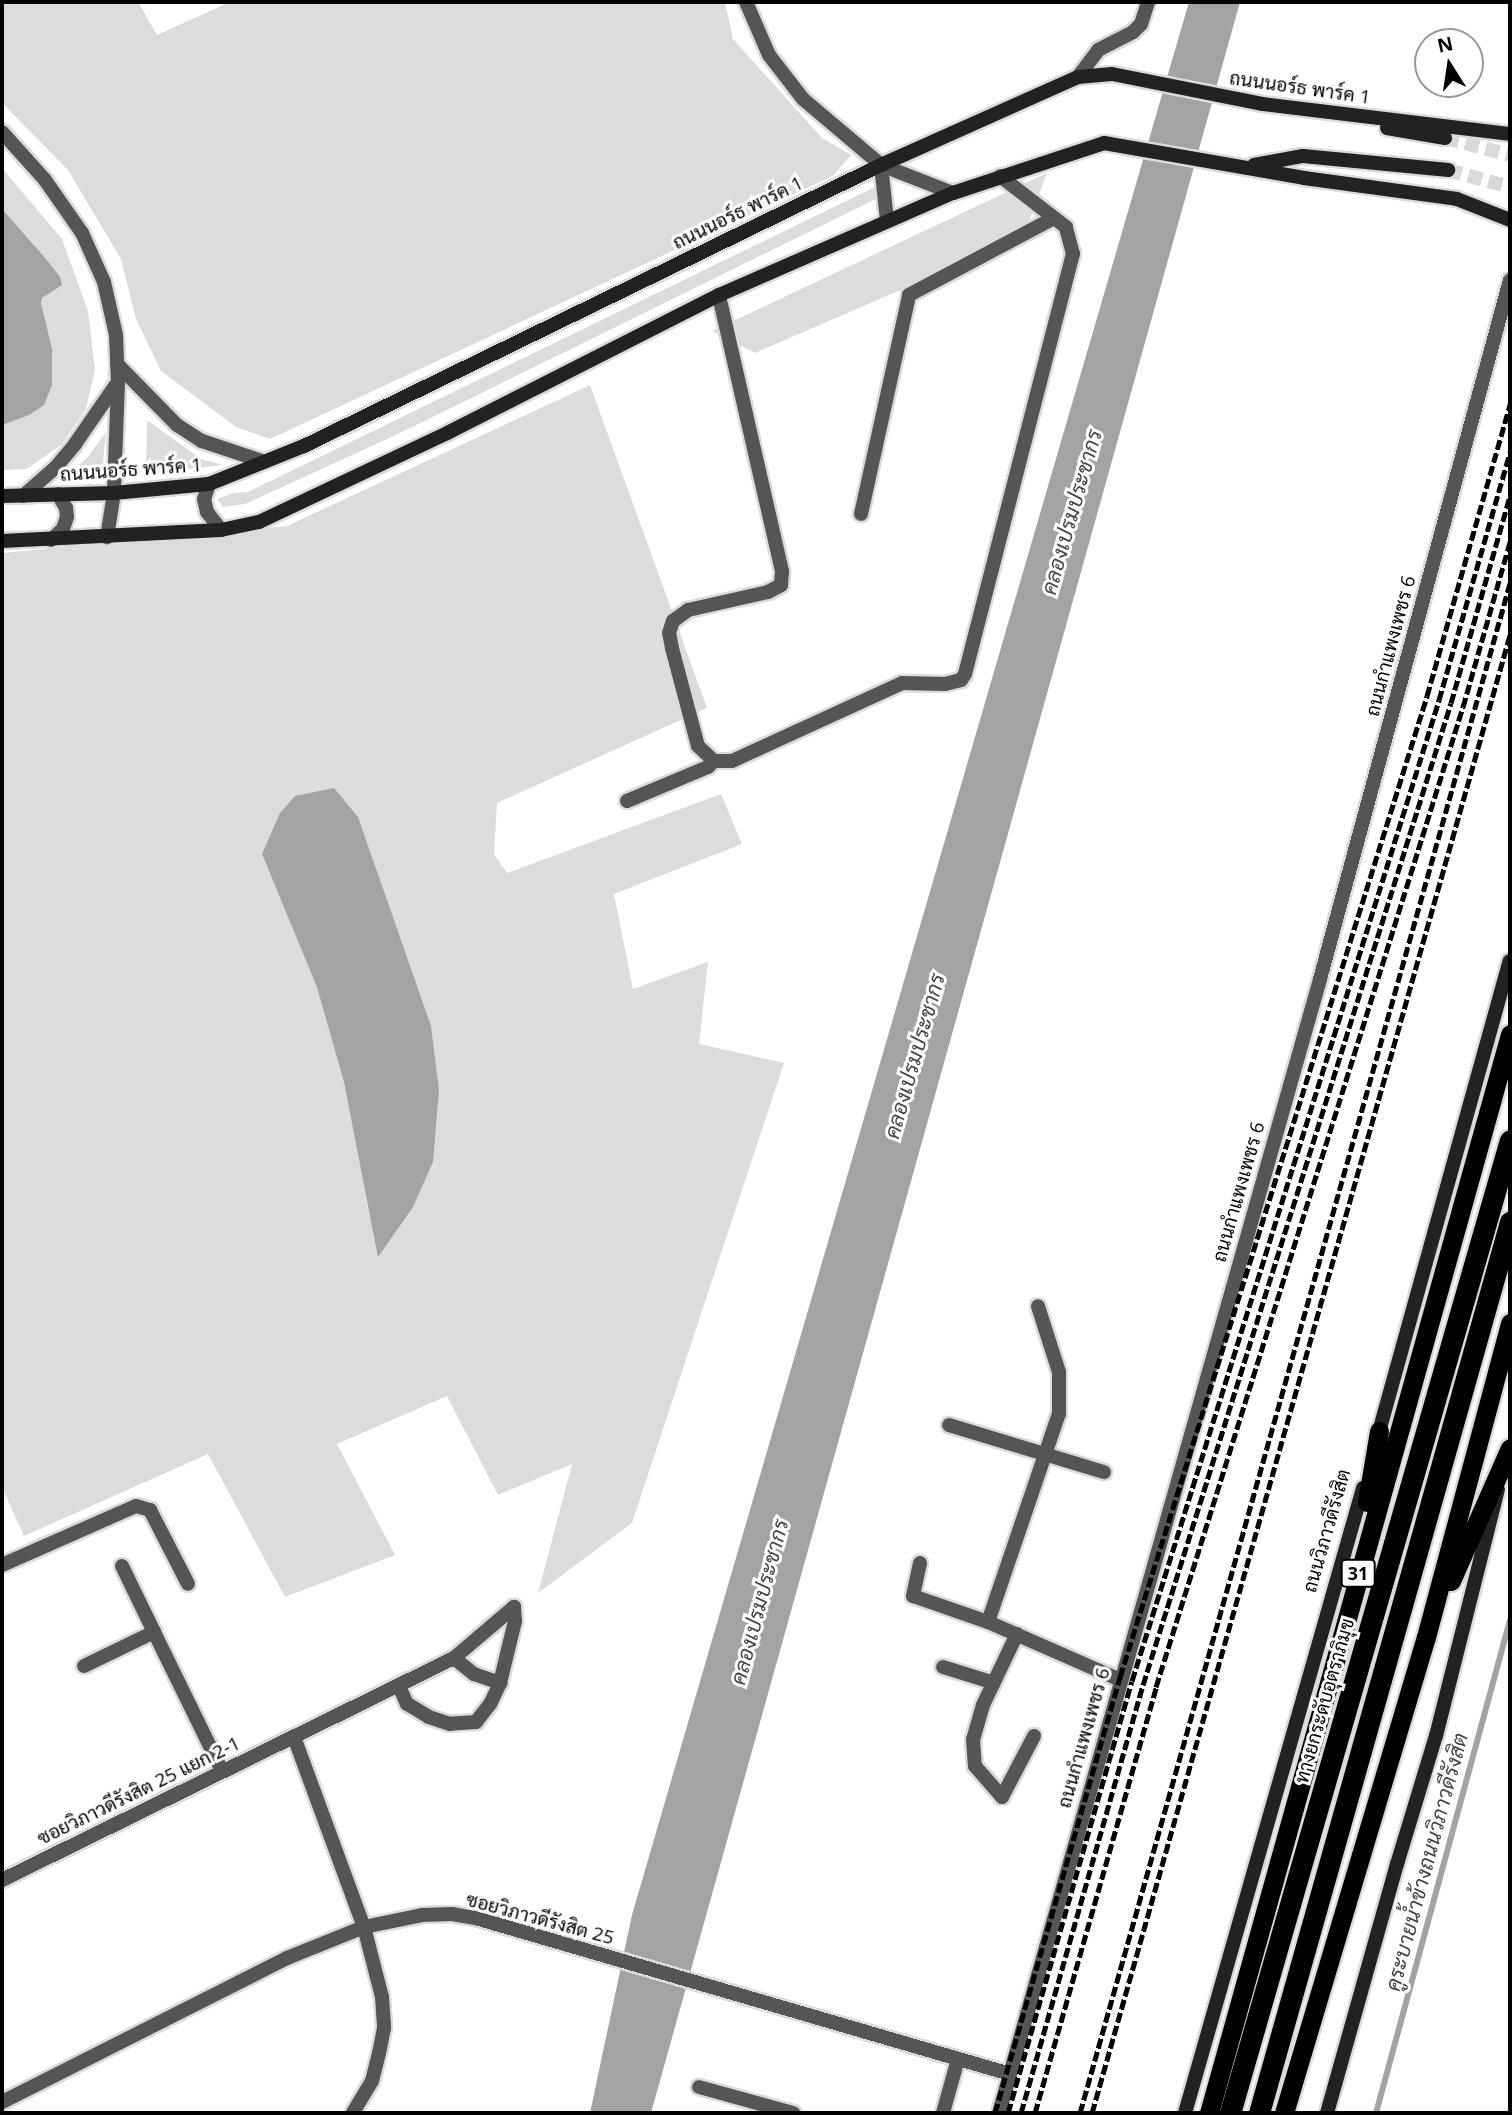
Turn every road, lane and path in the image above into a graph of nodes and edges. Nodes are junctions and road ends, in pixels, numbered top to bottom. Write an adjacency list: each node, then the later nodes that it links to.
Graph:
1 (746, 2): 8 (street)
2 (1148, 2): 3 (street)
3 (1078, 77): 4 (main road, ถนนนอร์ธ พาร์ค 1); 8 (main road, ถนนนอร์ธ พาร์ค 1)
4 (1262, 104): 6 (main road, ถนนนอร์ธ พาร์ค 1); 7 (main road)
5 (2, 132): 18 (street)
6 (1510, 134)
7 (1445, 138)
8 (881, 165): 12 (street); 14 (street); 20 (main road, ถนนนอร์ธ พาร์ค 1)
9 (1246, 167): 10 (main road); 11 (main road); 15 (main road)
10 (1448, 170)
11 (1000, 176): 12 (main road); 13 (street)
12 (953, 193): 14 (main road)
13 (1054, 218): 26 (street); 31 (street)
14 (887, 220): 17 (main road)
15 (1510, 220)
16 (1510, 280): 56 (street, ถนนกำแพงเพชร 6)
17 (719, 295): 27 (main road); 31 (street)
18 (117, 363): 19 (street); 20 (street)
19 (118, 382): 22 (street); 25 (street)
20 (265, 462): 21 (main road, ถนนนอร์ธ พาร์ค 1)
21 (209, 484): 22 (main road, ถนนนอร์ธ พาร์ค 1); 27 (street)
22 (114, 493): 23 (main road, ถนนนอร์ธ พาร์ค 1); 28 (street)
23 (58, 494): 25 (main road, ถนนนอร์ธ พาร์ค 1); 29 (street)
24 (2, 496): 25 (main road, ถนนนอร์ธ พาร์ค 1)
25 (23, 496)
26 (861, 514)
27 (221, 530): 28 (main road)
28 (107, 537): 29 (main road)
29 (51, 540): 30 (main road)
30 (2, 541)
31 (714, 761): 32 (street)
32 (627, 801)
33 (1510, 961): 40 (main road, ถนนวิภาวดีรังสิต / 31)
34 (1510, 1034): 48 (highway, 31)
35 (1510, 1140): 75 (highway, ทางยกระดับอุตราภิมุข / 31)
36 (1510, 1223): 76 (highway)
37 (1038, 1306): 42 (street)
38 (1510, 1323): 52 (highway)
39 (949, 1425): 42 (street)
40 (1379, 1431): 48 (highway); 73 (main road, ถนนวิภาวดีรังสิต / 31)
41 (1510, 1448): 52 (highway); 78 (main road)
42 (1045, 1454): 43 (street); 49 (street)
43 (1104, 1472)
44 (920, 1563): 49 (street)
45 (2, 1565): 47 (street)
46 (122, 1566): 50 (street)
47 (188, 1584)
48 (1346, 1613): 74 (highway, 31)
49 (988, 1622): 51 (street)
50 (154, 1632): 54 (street); 62 (street)
51 (1017, 1634): 56 (street); 58 (street)
52 (1426, 1637): 77 (highway)
53 (453, 1658): 57 (street); 57 (street, ซอยวิภาวดีรังสิต 25 แยก 2-1); 59 (street, ซอยวิภาวดีรังสิต 25 แยก 2-1)
54 (84, 1666)
55 (943, 1667): 58 (street)
56 (1120, 1680): 66 (street, ถนนกำแพงเพชร 6)
57 (500, 1683): 59 (street)
58 (994, 1683): 60 (street)
59 (399, 1686): 61 (street, ซอยวิภาวดีรังสิต 25 แยก 2-1)
60 (1034, 1736)
61 (294, 1737): 62 (street, ซอยวิภาวดีรังสิต 25 แยก 2-1); 64 (street)
62 (222, 1771): 63 (street, ซอยวิภาวดีรังสิต 25 แยก 2-1)
63 (2, 1880)
64 (364, 1927): 65 (street, ซอยวิภาวดีรังสิต 25); 68 (street, ซอยวิภาวดีรังสิต 25); 69 (street)
65 (958, 2059): 66 (street, ซอยวิภาวดีรังสิต 25); 71 (street)
66 (1010, 2074): 72 (street, ถนนกำแพงเพชร 6)
67 (699, 2087): 70 (street)
68 (2, 2102)
69 (353, 2113)
70 (793, 2113)
71 (943, 2113)
72 (999, 2113)
73 (1185, 2113)
74 (1209, 2113)
75 (1230, 2113)
76 (1258, 2113)
77 (1284, 2113)
78 (1327, 2113)

